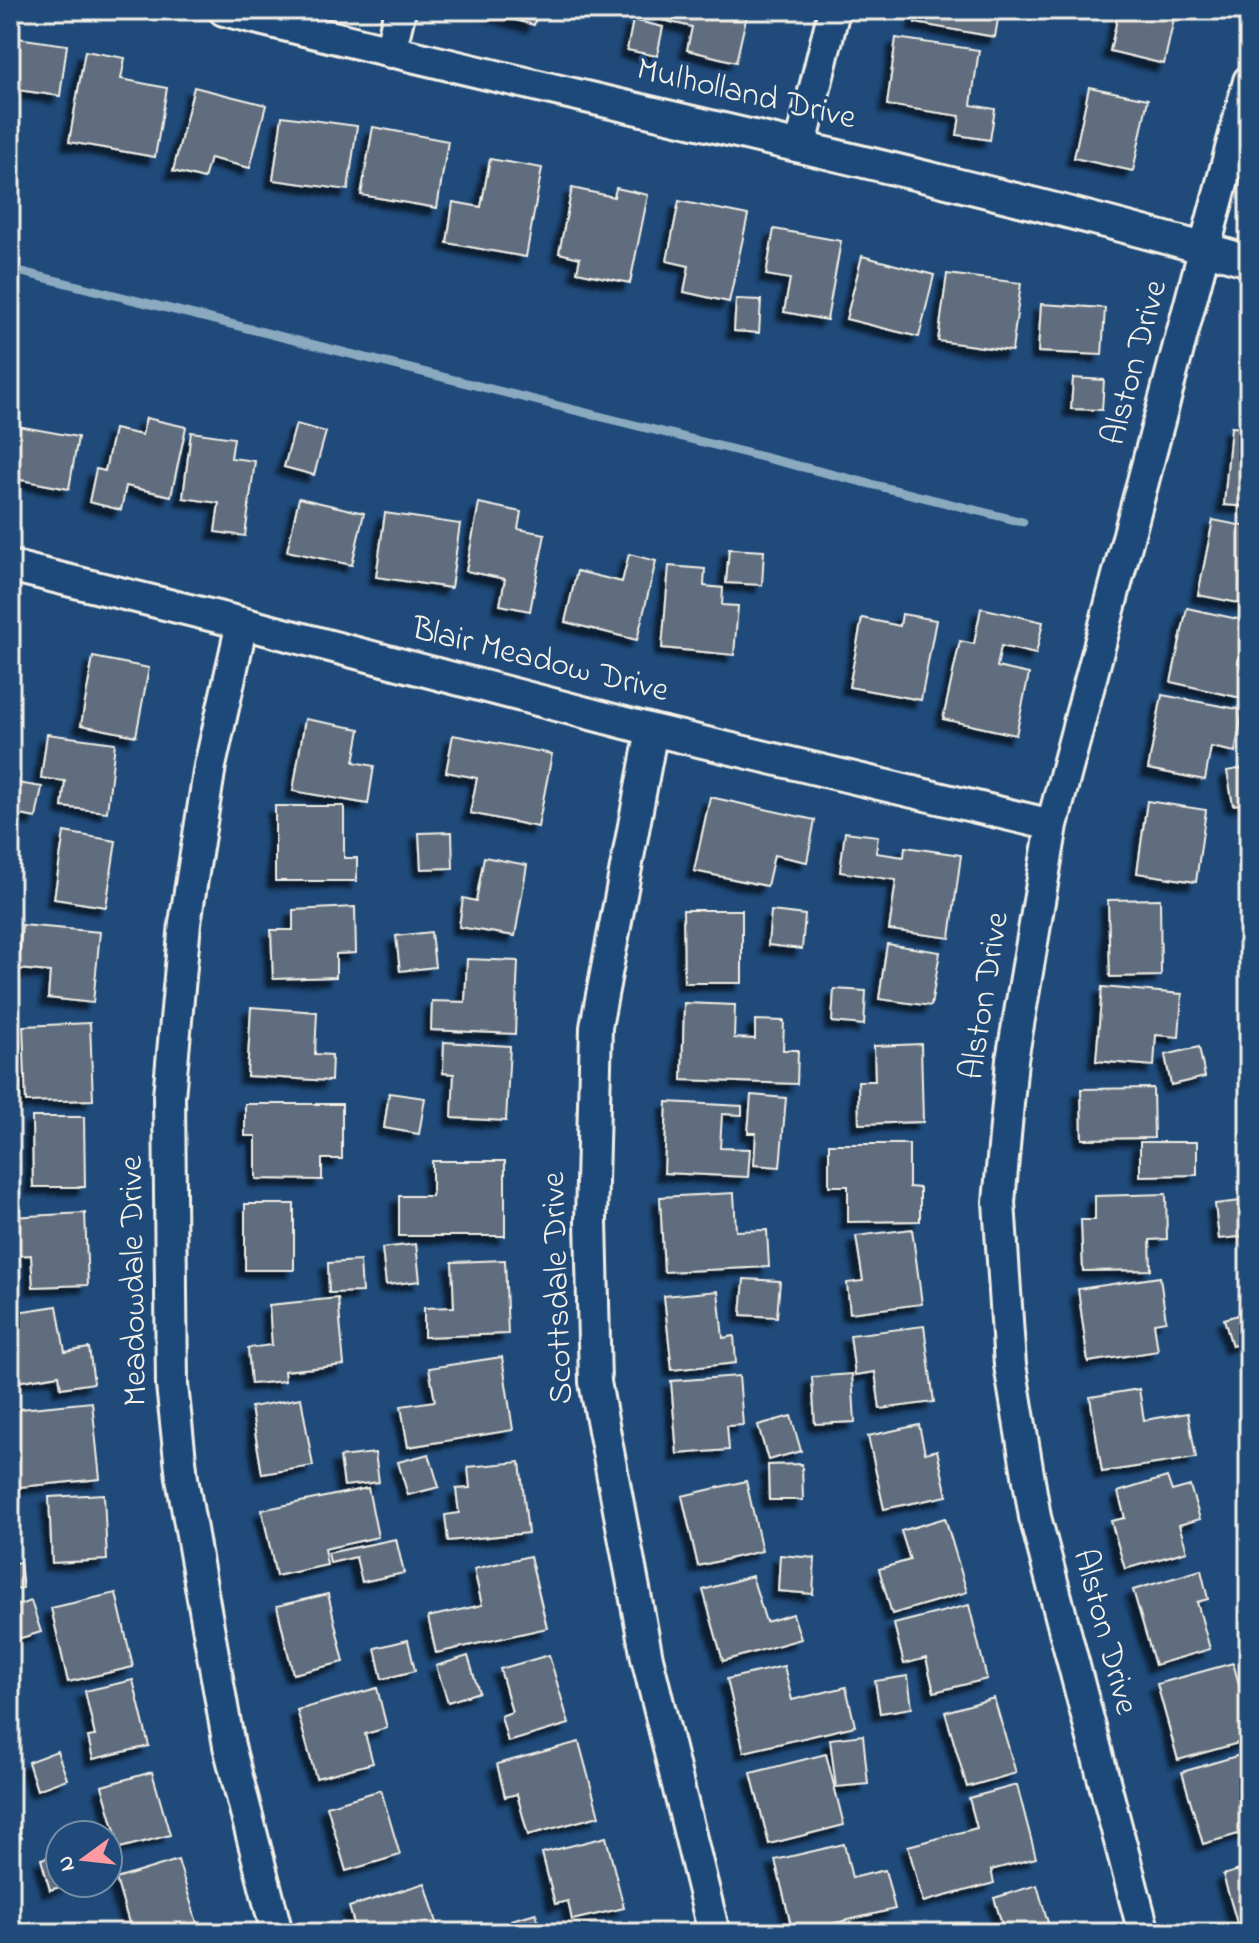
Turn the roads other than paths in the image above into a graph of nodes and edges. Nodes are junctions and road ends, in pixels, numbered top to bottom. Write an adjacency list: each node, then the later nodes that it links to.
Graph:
1 (224, 10): 4 (street, Mulholland Drive)
2 (400, 10): 4 (street)
3 (834, 10): 6 (street)
4 (390, 52): 6 (street, Mulholland Drive)
5 (1249, 81): 7 (street, Alston Drive)
6 (801, 145): 7 (street, Mulholland Drive)
7 (1206, 249): 8 (street, Mulholland Drive); 12 (street, Alston Drive)
8 (1249, 261)
9 (10, 566): 10 (street, Blair Meadow Drive)
10 (242, 623): 11 (street, Blair Meadow Drive); 13 (street, Meadowdale Drive)
11 (652, 730): 12 (street, Blair Meadow Drive); 14 (street, Scottsdale Drive)
12 (1052, 825): 15 (street, Alston Drive)
13 (277, 1933)
14 (714, 1933)
15 (1144, 1933)

